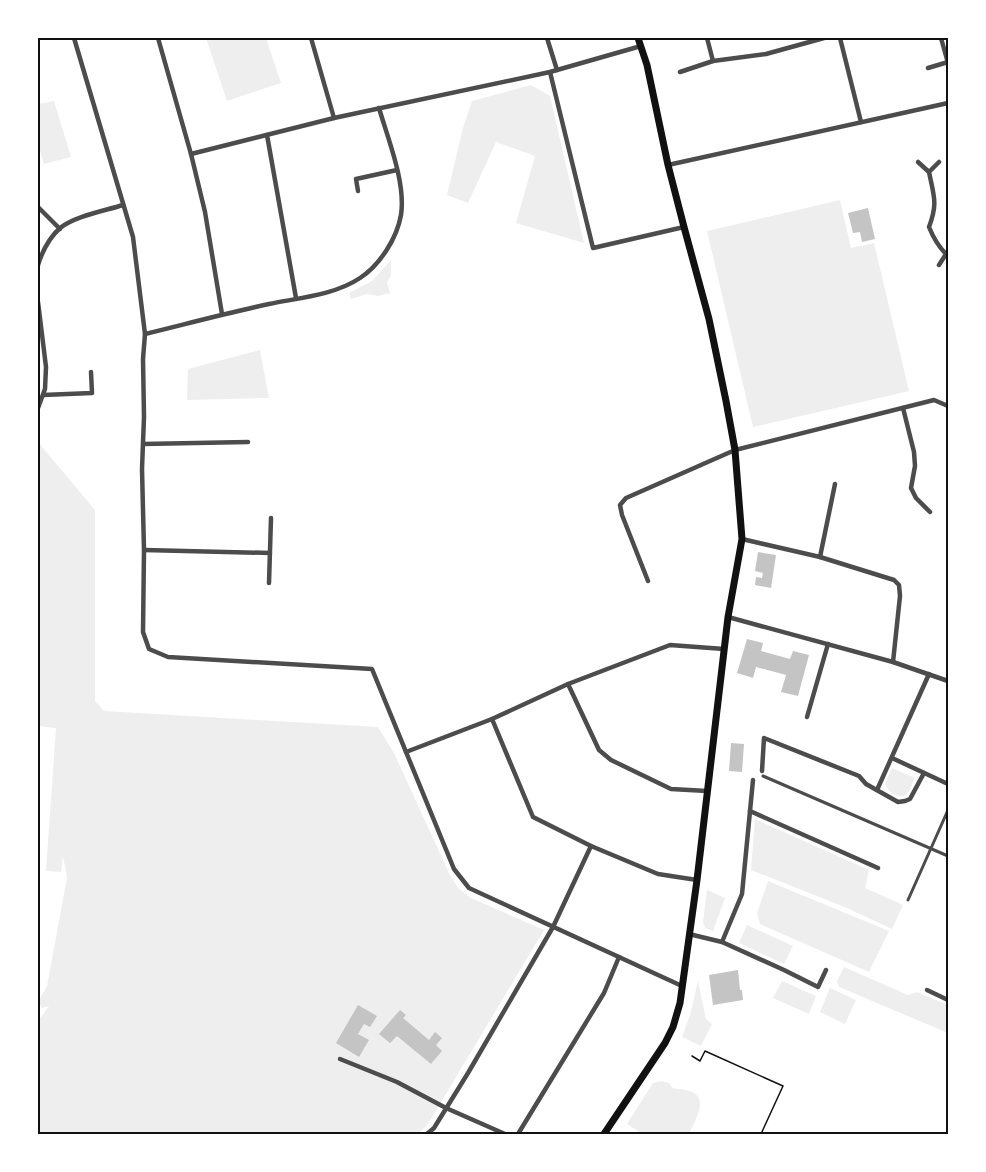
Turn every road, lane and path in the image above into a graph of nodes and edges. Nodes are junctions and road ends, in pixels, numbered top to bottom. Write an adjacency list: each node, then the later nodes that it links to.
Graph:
1 (74, 38): 29 (street)
2 (158, 38): 22 (street)
3 (311, 38): 19 (street)
4 (547, 38): 14 (street)
5 (638, 38): 10 (main road)
6 (707, 38): 11 (street)
7 (824, 38): 11 (street)
8 (840, 38): 20 (street)
9 (941, 38): 12 (street)
10 (640, 46): 14 (street); 25 (main road)
11 (713, 61): 16 (street)
12 (948, 62): 13 (street)
13 (928, 68)
14 (557, 70): 15 (street)
15 (550, 72): 18 (street); 31 (street)
16 (680, 72)
17 (948, 103): 20 (street)
18 (379, 108): 19 (street); 26 (street)
19 (334, 118): 21 (street)
20 (861, 122): 25 (street)
21 (267, 135): 22 (street); 36 (street)
22 (191, 154): 38 (street)
23 (918, 162): 27 (street)
24 (939, 162): 27 (street)
25 (668, 165): 31 (main road)
26 (397, 170): 28 (street); 36 (street)
27 (928, 172): 33 (street)
28 (358, 191)
29 (123, 205): 32 (street); 39 (street)
30 (38, 207): 32 (street)
31 (684, 227): 49 (main road)
32 (60, 229): 34 (street)
33 (947, 254): 35 (street)
34 (38, 265)
35 (939, 265)
36 (296, 298): 38 (street)
37 (38, 302): 40 (street)
38 (222, 314): 39 (street)
39 (145, 334): 48 (street)
40 (46, 367): 41 (street); 43 (street)
41 (38, 368)
42 (91, 372): 43 (street)
43 (43, 395): 45 (street)
44 (948, 406): 46 (street)
45 (38, 408)
46 (903, 408): 49 (street); 51 (street)
47 (248, 442): 48 (street)
48 (143, 444): 54 (street)
49 (735, 450): 53 (main road); 57 (street)
50 (835, 484): 56 (street)
51 (930, 512)
52 (271, 518): 55 (street)
53 (742, 539): 56 (street); 59 (main road)
54 (144, 550): 55 (street); 68 (street)
55 (270, 553): 58 (street)
56 (820, 557): 62 (street)
57 (648, 581)
58 (269, 583)
59 (728, 617): 60 (street); 61 (main road)
60 (828, 644): 62 (street); 66 (street)
61 (725, 649): 65 (street); 75 (main road)
62 (893, 662): 63 (street)
63 (929, 674): 64 (street); 69 (street)
64 (948, 681)
65 (568, 684): 67 (street); 75 (street)
66 (807, 717)
67 (492, 719): 68 (street); 78 (street)
68 (406, 752): 84 (street)
69 (892, 758): 70 (street); 74 (street)
70 (924, 773): 73 (street); 74 (street)
71 (763, 774): 74 (street); 79 (street)
72 (753, 780): 77 (street)
73 (948, 784)
74 (877, 790)
75 (707, 791): 82 (main road)
76 (948, 810): 79 (street)
77 (750, 811): 81 (street); 86 (street)
78 (591, 846): 82 (street); 84 (street)
79 (931, 849): 80 (street); 83 (street)
80 (948, 856)
81 (878, 868)
82 (697, 880): 85 (main road)
83 (908, 900)
84 (553, 927): 87 (street); 94 (street)
85 (690, 934): 86 (street); 89 (main road)
86 (722, 942): 88 (street)
87 (619, 957): 89 (street); 97 (street)
88 (826, 970)
89 (682, 986): 98 (main road)
90 (927, 990): 91 (street)
91 (948, 1000)
92 (692, 1056): 99 (path)
93 (340, 1059): 94 (street)
94 (446, 1108): 95 (street); 96 (street)
95 (428, 1134)
96 (505, 1134)
97 (518, 1134)
98 (604, 1134)
99 (761, 1134)

